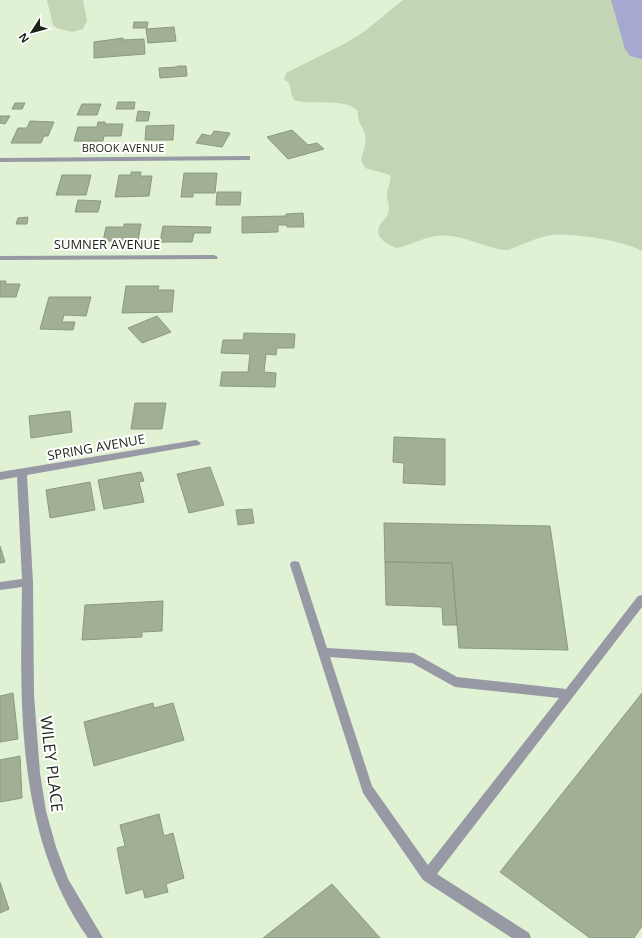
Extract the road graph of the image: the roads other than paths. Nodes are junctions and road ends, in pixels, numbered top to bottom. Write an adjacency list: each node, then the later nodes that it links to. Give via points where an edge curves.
1 (247, 158): 2 (street, BROOK AVENUE)
2 (0, 160)
3 (214, 257): 4 (street, SUMNER AVENUE)
4 (0, 258)
5 (196, 443): 6 (street, SPRING AVENUE)
6 (22, 473): 7 (street, SPRING AVENUE); 9 (street, WILEY PLACE)
7 (0, 476)
8 (295, 565): 12 (street)
9 (28, 582): 10 (street); 15 (street, WILEY PLACE, via 26,664 33,764 41,815 62,882 82,919)
10 (0, 586)
11 (642, 599): 13 (street)
12 (324, 652): 13 (street, via 414,658 454,682); 14 (street, via 367,789)
13 (569, 694): 14 (street)
14 (428, 876): 16 (street)
15 (96, 938)
16 (524, 938)

